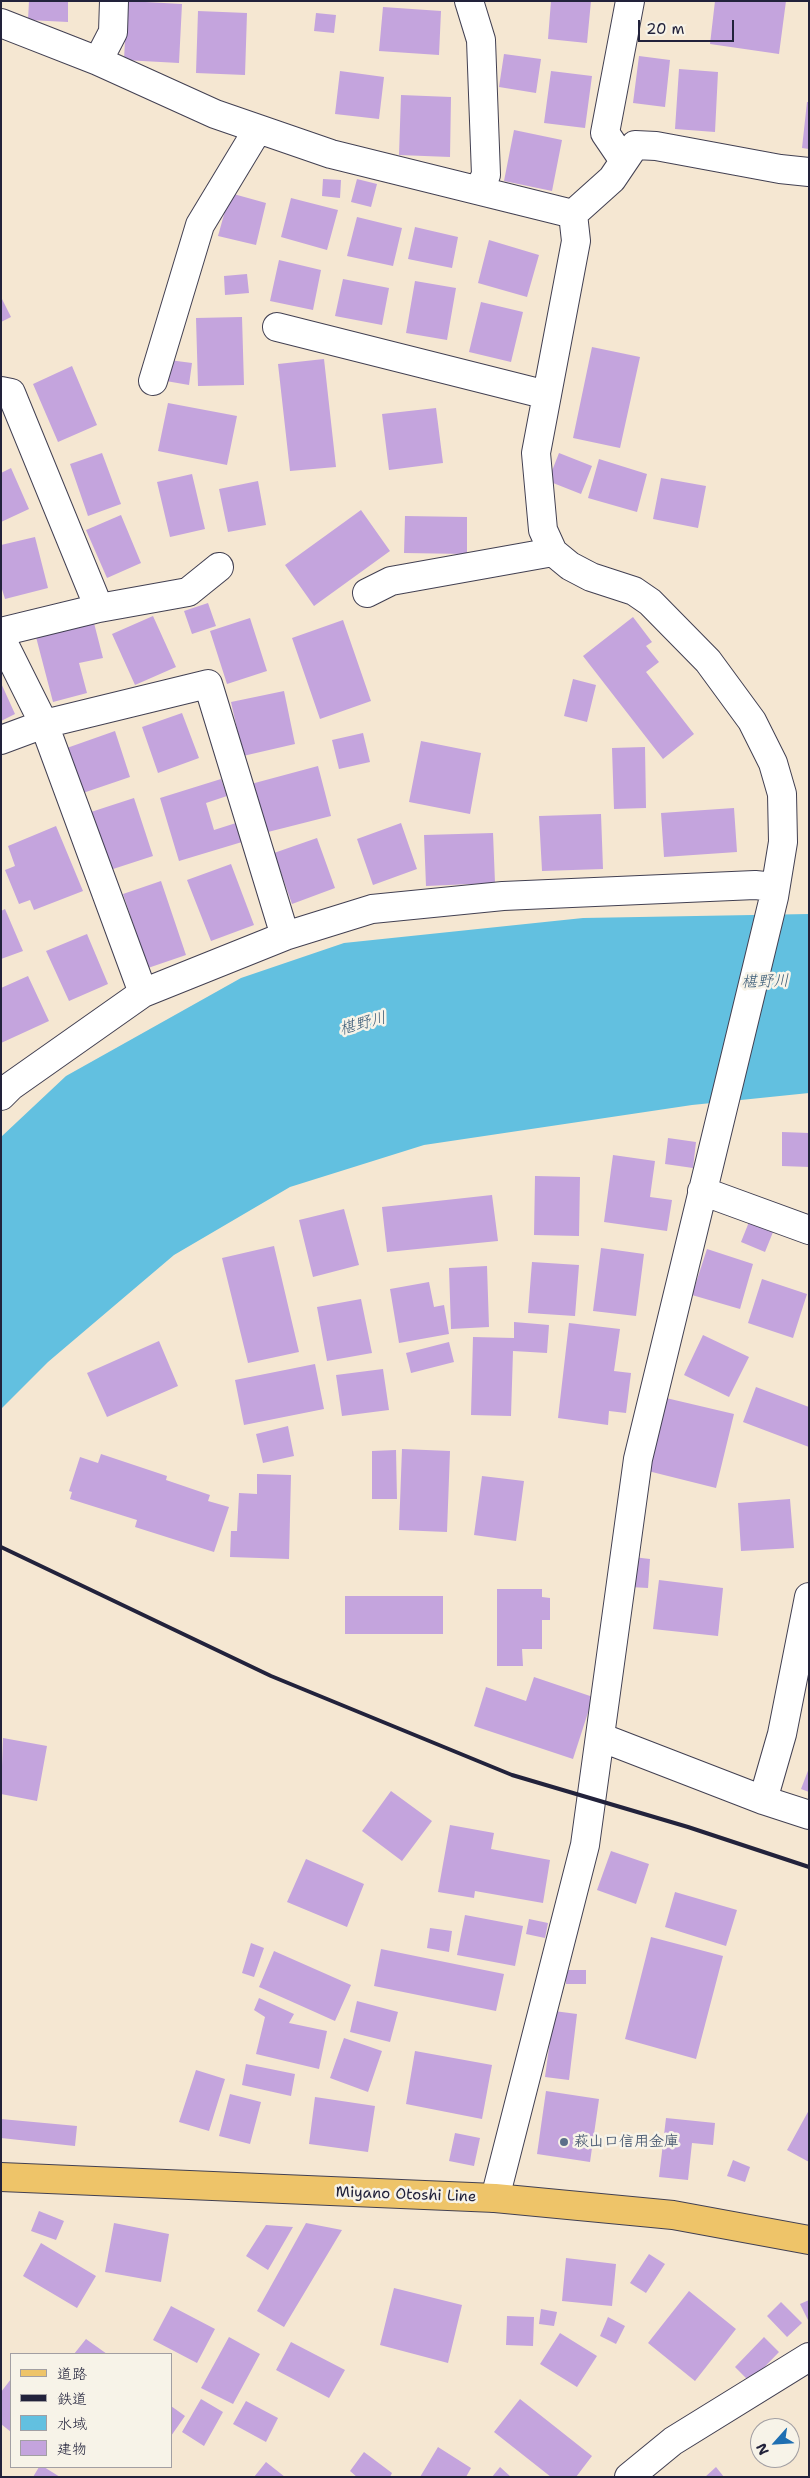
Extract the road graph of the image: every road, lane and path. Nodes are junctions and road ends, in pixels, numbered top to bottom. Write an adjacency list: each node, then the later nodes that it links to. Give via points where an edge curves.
1 (114, 1): 5 (street, via 113,32)
2 (470, 1): 9 (street, via 481,40 486,175)
3 (630, 1): 7 (street, via 605,134)
4 (1, 23): 5 (street)
5 (98, 61): 6 (street, via 215,114)
6 (258, 129): 9 (street, via 331,154); 12 (street, via 200,225)
7 (624, 161): 8 (street, via 635,145 656,146 780,170); 10 (street, via 612,179)
8 (809, 172)
9 (479, 189): 10 (street)
10 (573, 214): 14 (street, via 576,241)
11 (277, 327): 14 (street)
12 (153, 381)
13 (1, 391): 18 (street, via 12,392)
14 (547, 395): 15 (street, via 536,453 543,530)
15 (553, 552): 17 (street, via 392,581); 23 (street, via 591,578 634,591 650,602 708,661 752,721 773,763 782,794 784,842)
16 (219, 567): 18 (street, via 188,592)
17 (367, 593)
18 (99, 608): 19 (street)
19 (1, 632)
20 (1, 638): 21 (street)
21 (44, 724): 22 (street); 24 (street, via 208,684); 25 (street)
22 (1, 740)
23 (774, 892): 24 (street, via 756,885 503,896 372,908); 27 (street)
24 (285, 936): 25 (street)
25 (143, 993): 26 (street)
26 (5, 1082)
27 (702, 1191): 28 (street); 30 (street, via 638,1459)
28 (809, 1230)
29 (809, 1596): 31 (street, via 782,1734)
30 (600, 1737): 31 (street); 34 (street, via 585,1845)
31 (764, 1800): 32 (street)
32 (809, 1815)
33 (6, 2181): 34 (main road, Miyano Otoshi Line)
34 (495, 2198): 35 (main road, Miyano Otoshi Line, via 673,2216)
35 (809, 2240)
36 (809, 2357): 37 (street, via 673,2441)
37 (629, 2477)

